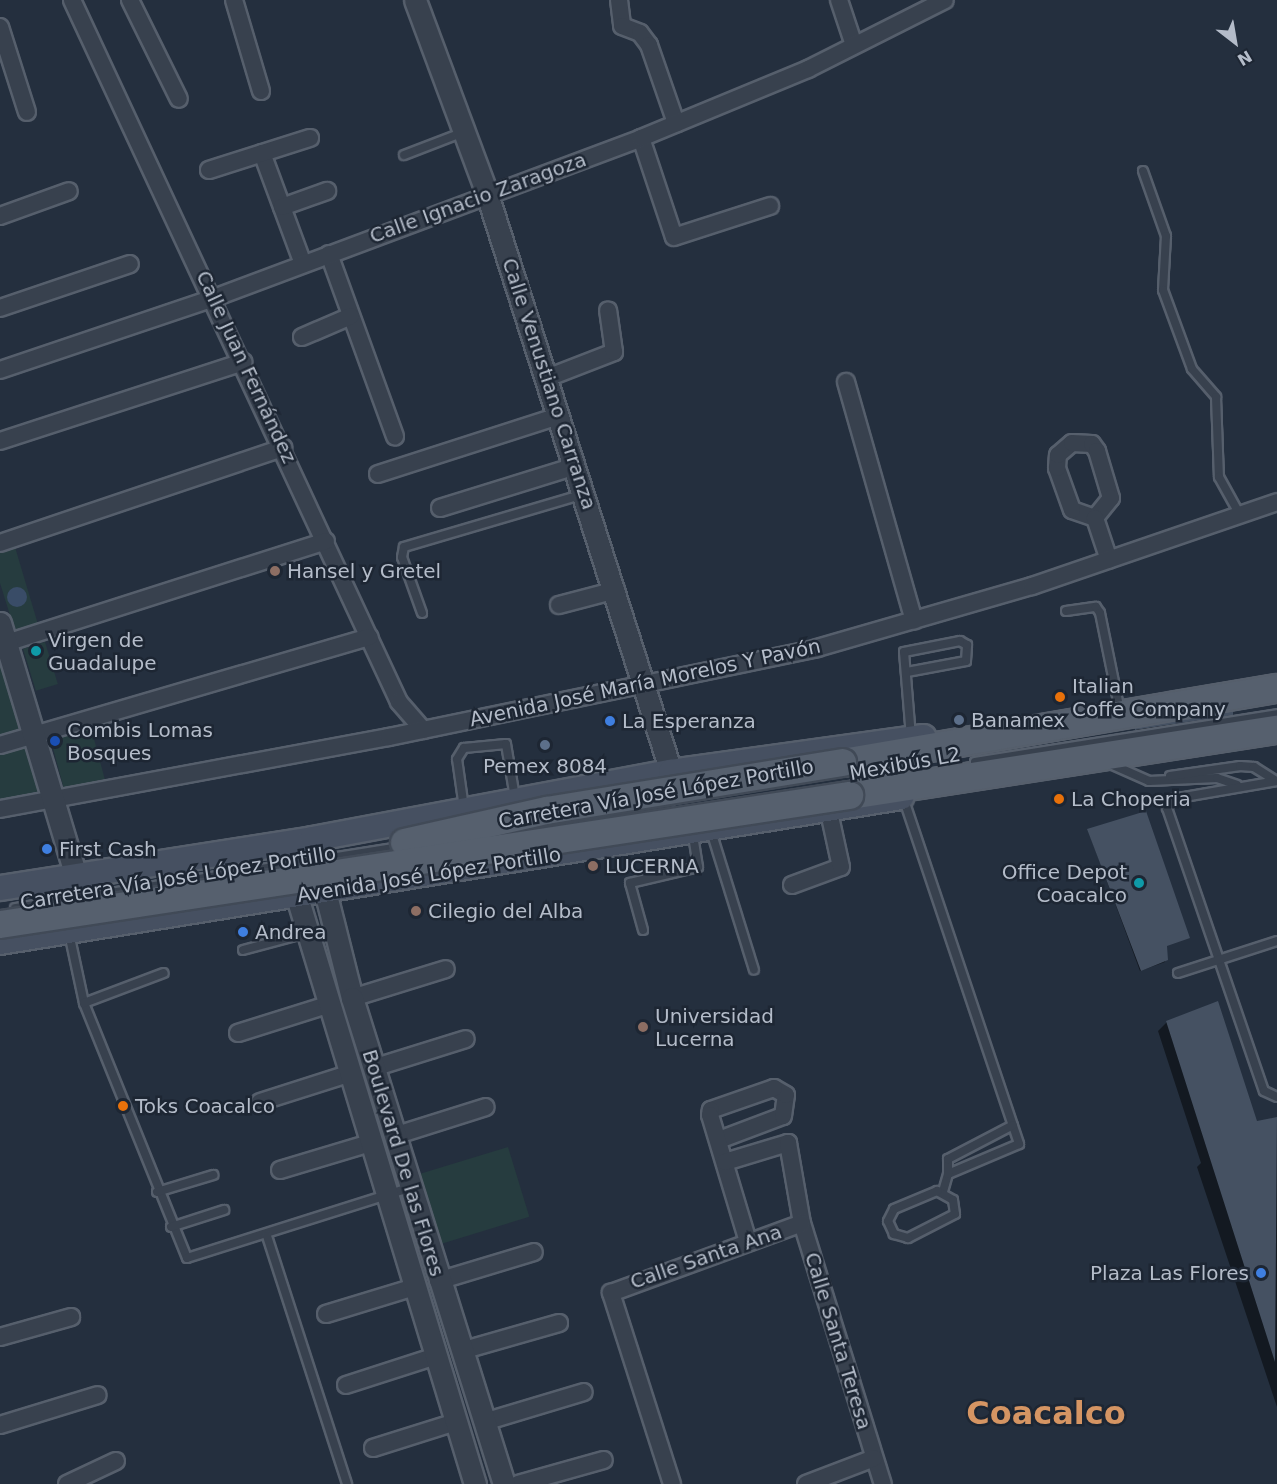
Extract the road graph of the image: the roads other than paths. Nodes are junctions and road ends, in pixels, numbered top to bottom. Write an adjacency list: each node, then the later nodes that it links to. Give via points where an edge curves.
1 (72, 0): 30 (street, Calle Juan Fernández)
2 (130, 0): 11 (street)
3 (234, 0): 10 (street)
4 (415, 0): 14 (street, Calle Venustiano Carranza)
5 (619, 0): 13 (street, via 622,26 640,33 649,45)
6 (838, 0): 9 (street)
7 (945, 0): 9 (street, Calle Ignacio Zaragoza)
8 (0, 27): 12 (street)
9 (854, 45): 13 (street, Calle Ignacio Zaragoza)
10 (261, 91)
11 (179, 99)
12 (27, 112)
13 (676, 123): 16 (street, Calle Ignacio Zaragoza)
14 (464, 132): 18 (lane); 23 (street, Calle Venustiano Carranza)
15 (310, 138): 17 (street)
16 (641, 138): 23 (street, Calle Ignacio Zaragoza); 24 (street, via 674,237)
17 (262, 153): 19 (street); 25 (street)
18 (404, 155)
19 (209, 170)
20 (1143, 171): 48 (lane, via 1166,236 1163,290 1189,363 1216,397 1219,477)
21 (327, 191): 25 (street)
22 (69, 192): 26 (street)
23 (487, 194): 27 (street, Calle Ignacio Zaragoza); 37 (street, Calle Venustiano Carranza)
24 (770, 206)
25 (282, 207): 29 (street)
26 (0, 216)
27 (328, 254): 29 (street, Calle Ignacio Zaragoza); 33 (street)
28 (130, 264): 31 (street)
29 (303, 264): 30 (street, Calle Ignacio Zaragoza)
30 (214, 298): 35 (street, Calle Juan Fernández); 36 (street, Calle Ignacio Zaragoza)
31 (0, 309)
32 (608, 310): 37 (street, via 614,352)
33 (351, 316): 34 (street); 40 (street)
34 (302, 337)
35 (243, 362): 41 (street); 42 (street, Calle Juan Fernández)
36 (0, 370)
37 (547, 378): 39 (street, Calle Venustiano Carranza)
38 (846, 382): 57 (street)
39 (559, 416): 43 (street, Calle Venustiano Carranza); 44 (street)
40 (395, 436)
41 (0, 441)
42 (283, 448): 50 (street, Calle Juan Fernández); 51 (street)
43 (576, 466): 45 (street, Calle Venustiano Carranza); 47 (street)
44 (378, 474)
45 (585, 494): 53 (street, Calle Venustiano Carranza); 56 (lane, via 404,547 402,557)
46 (1277, 502): 48 (street, Avenida José María Morelos Y Pavón)
47 (440, 508)
48 (1240, 515): 52 (street, Avenida José María Morelos Y Pavón)
49 (1095, 518): 52 (street)
50 (326, 541): 59 (street, Calle Juan Fernández); 60 (street)
51 (0, 543)
52 (1109, 560): 57 (street, Avenida José María Morelos Y Pavón)
53 (616, 590): 54 (street); 62 (street, Calle Venustiano Carranza)
54 (559, 605)
55 (1066, 611): 65 (lane, via 1096,607 1100,613)
56 (422, 614)
57 (914, 620): 62 (street, Avenida José María Morelos Y Pavón, via 817,648)
58 (0, 623): 60 (street)
59 (370, 637): 69 (street, Calle Juan Fernández, via 399,702); 70 (street)
60 (3, 645): 70 (street)
61 (907, 672): 61 (lane, via 907,650 960,641 967,645 966,661); 71 (lane, via 903,684)
62 (646, 684): 69 (street, Avenida José María Morelos Y Pavón); 76 (street, Calle Venustiano Carranza)
63 (1277, 688): 65 (main road, Carretera Vía José López Portillo)
64 (1245, 706): 73 (lane, Mexibús L2)
65 (1120, 711): 67 (main road, Carretera Vía José López Portillo)
66 (1277, 714): 75 (lane, Mexibús L2)
67 (1025, 728): 71 (main road, Avenida José López Portillo); 94 (main road, Carretera Vía José López Portillo, bridge, via 546,810 429,838)
68 (1277, 729): 74 (main road, Carretera Vía José López Portillo)
69 (423, 730): 83 (street, Avenida José María Morelos Y Pavón)
70 (36, 736): 72 (street); 83 (street)
71 (911, 738): 76 (main road, Avenida José López Portillo)
72 (0, 745)
73 (947, 757)
74 (1101, 759): 77 (main road, Carretera Vía José López Portillo); 78 (lane)
75 (961, 764)
76 (671, 772): 84 (main road, Avenida José López Portillo)
77 (999, 774): 81 (main road, Carretera Vía José López Portillo); 82 (main road, Avenida José López Portillo)
78 (1149, 781): 79 (lane, via 1240,766 1254,767); 80 (lane, via 1217,778)
79 (1277, 781): 80 (lane)
80 (1237, 785): 102 (lane, via 1167,802)
81 (849, 796): 82 (main road, Avenida José López Portillo); 88 (main road, Avenida José López Portillo); 89 (lane, Mexibús L2); 92 (street, via 840,867); 95 (main road, Carretera Vía José López Portillo, bridge)
82 (903, 796): 118 (lane)
83 (55, 797): 86 (street, Avenida José María Morelos Y Pavón); 91 (street)
84 (515, 798): 87 (main road, Avenida José López Portillo); 87 (lane, via 506,744 464,748 457,759)
85 (677, 802): 89 (lane)
86 (0, 809)
87 (464, 809): 89 (main road, Avenida José López Portillo)
88 (702, 832): 89 (main road, Avenida José López Portillo); 96 (lane, via 698,867 630,883); 104 (lane)
89 (316, 865): 90 (main road, Avenida José López Portillo); 90 (main road, Avenida José López Portillo); 107 (street, Boulevard De las Flores)
90 (287, 870): 91 (main road, Avenida José López Portillo); 94 (lane); 95 (lane); 97 (main road, Avenida José López Portillo); 98 (street, Boulevard De las Flores)
91 (76, 876): 93 (main road, Avenida José López Portillo)
92 (792, 885)
93 (0, 888)
94 (0, 909)
95 (0, 922)
96 (643, 930)
97 (68, 932): 100 (main road, Avenida José López Portillo); 108 (lane)
98 (306, 933): 101 (lane); 109 (street, Boulevard De las Flores)
99 (1277, 941): 102 (lane)
100 (0, 942)
101 (243, 950)
102 (1219, 960): 106 (lane); 114 (lane, via 1264,1091)
103 (446, 969): 107 (street)
104 (754, 970)
105 (164, 973): 108 (lane)
106 (1178, 973)
107 (352, 998): 112 (street, Boulevard De las Flores)
108 (84, 1003): 129 (lane)
109 (327, 1005): 110 (street); 113 (street, Boulevard De las Flores)
110 (238, 1033)
111 (466, 1039): 112 (street)
112 (373, 1068): 119 (street, Boulevard De las Flores)
113 (348, 1074): 115 (street); 121 (street, Boulevard De las Flores)
114 (1277, 1097)
115 (260, 1102)
116 (486, 1107): 119 (street)
117 (778, 1119): 120 (street); 120 (street, via 788,1104 781,1089 716,1107 710,1115); 122 (street, Calle Santa Teresa)
118 (1013, 1125): 125 (lane, via 948,1159); 125 (lane, via 1019,1144)
119 (394, 1136): 127 (street, Boulevard De las Flores)
120 (719, 1140): 123 (street)
121 (370, 1143): 124 (street); 130 (street, Boulevard De las Flores)
122 (788, 1143): 123 (street); 132 (street, Calle Santa Teresa)
123 (725, 1162): 135 (street)
124 (280, 1170)
125 (948, 1174): 128 (lane)
126 (213, 1176): 129 (lane)
127 (410, 1188): 130 (lane); 137 (street, Boulevard De las Flores)
128 (943, 1191): 128 (lane, via 894,1209 889,1227 908,1238 949,1220 956,1207)
129 (157, 1192): 133 (lane)
130 (386, 1196): 134 (lane); 138 (street, Boulevard De las Flores)
131 (224, 1210): 133 (lane)
132 (802, 1223): 135 (street, Calle Santa Ana); 152 (street, Calle Santa Teresa)
133 (171, 1227): 134 (lane, via 186,1258)
134 (267, 1236): 156 (lane)
135 (748, 1242): 160 (street, Calle Santa Ana, via 611,1293)
136 (534, 1252): 137 (street)
137 (438, 1281): 143 (street, Boulevard De las Flores)
138 (415, 1287): 139 (street); 144 (street, Boulevard De las Flores)
139 (326, 1314)
140 (71, 1317): 142 (street)
141 (559, 1323): 143 (street)
142 (0, 1337)
143 (461, 1351): 149 (street, Boulevard De las Flores)
144 (436, 1356): 145 (street); 148 (street, Boulevard De las Flores)
145 (346, 1385)
146 (584, 1392): 149 (street)
147 (98, 1395): 150 (street)
148 (456, 1422): 151 (street); 157 (street, Boulevard De las Flores)
149 (484, 1422): 158 (street, Boulevard De las Flores)
150 (0, 1425)
151 (373, 1448)
152 (874, 1458): 161 (street); 162 (street, Calle Santa Teresa)
153 (604, 1460): 159 (street)
154 (116, 1461): 155 (street)
155 (67, 1484)
156 (347, 1484)
157 (475, 1484)
158 (504, 1484)
159 (518, 1484)
160 (672, 1484)
161 (806, 1484)
162 (882, 1484)

